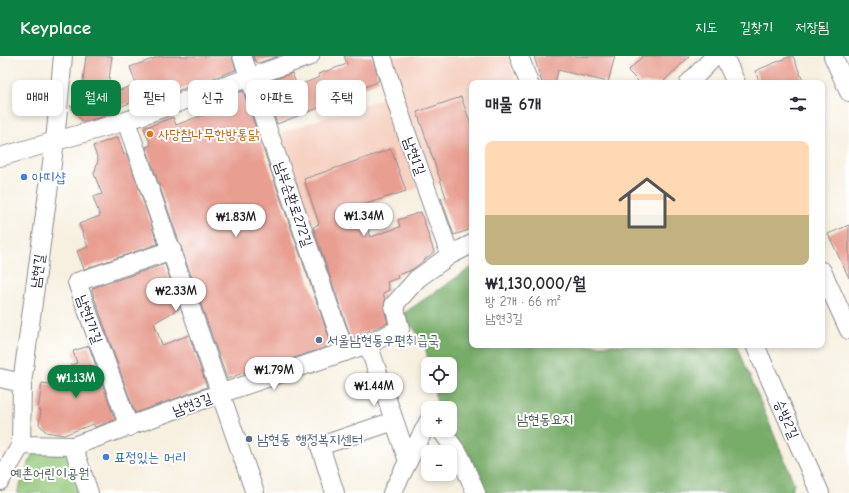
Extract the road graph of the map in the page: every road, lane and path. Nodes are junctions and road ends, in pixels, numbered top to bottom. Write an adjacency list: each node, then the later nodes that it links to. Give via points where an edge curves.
1 (63, 56): 15 (street, 남현길)
2 (242, 56): 9 (street, 남부순환로272길)
3 (310, 56): 9 (street)
4 (382, 56): 19 (street, 남현1길)
5 (519, 56): 10 (street)
6 (715, 56): 11 (street)
7 (724, 56): 12 (street)
8 (833, 56): 13 (street)
9 (250, 77): 14 (street); 24 (street, 남부순환로272길)
10 (528, 80)
11 (692, 80)
12 (735, 80)
13 (849, 92)
14 (126, 121): 15 (street); 18 (street)
15 (55, 141): 16 (street); 26 (street, 남현길)
16 (0, 157)
17 (469, 246): 19 (street, 남현3길)
18 (172, 250): 27 (street); 29 (street, 남현1가길, via 77,282)
19 (450, 255): 22 (street, 남현3길, via 417,279 394,305 400,330)
20 (825, 278): 21 (street)
21 (849, 330)
22 (368, 344): 24 (street, 남현3길); 28 (street)
23 (756, 348): 41 (street, 승방2길)
24 (345, 352): 27 (street, 남현3길)
25 (0, 378): 26 (street)
26 (22, 383): 32 (street, 남현길)
27 (219, 394): 29 (street, 남현3길); 37 (street)
28 (394, 421): 34 (street); 38 (street, via 320,446)
29 (129, 427): 33 (street, 남현3길)
30 (421, 435): 34 (street)
31 (446, 437): 40 (street, via 460,456)
32 (20, 445): 33 (street, 남현3길); 35 (street, 남현길)
33 (73, 446): 36 (street)
34 (408, 460): 39 (street)
35 (0, 482)
36 (89, 493)
37 (255, 493)
38 (335, 493)
39 (392, 493)
40 (476, 493)
41 (820, 493)

